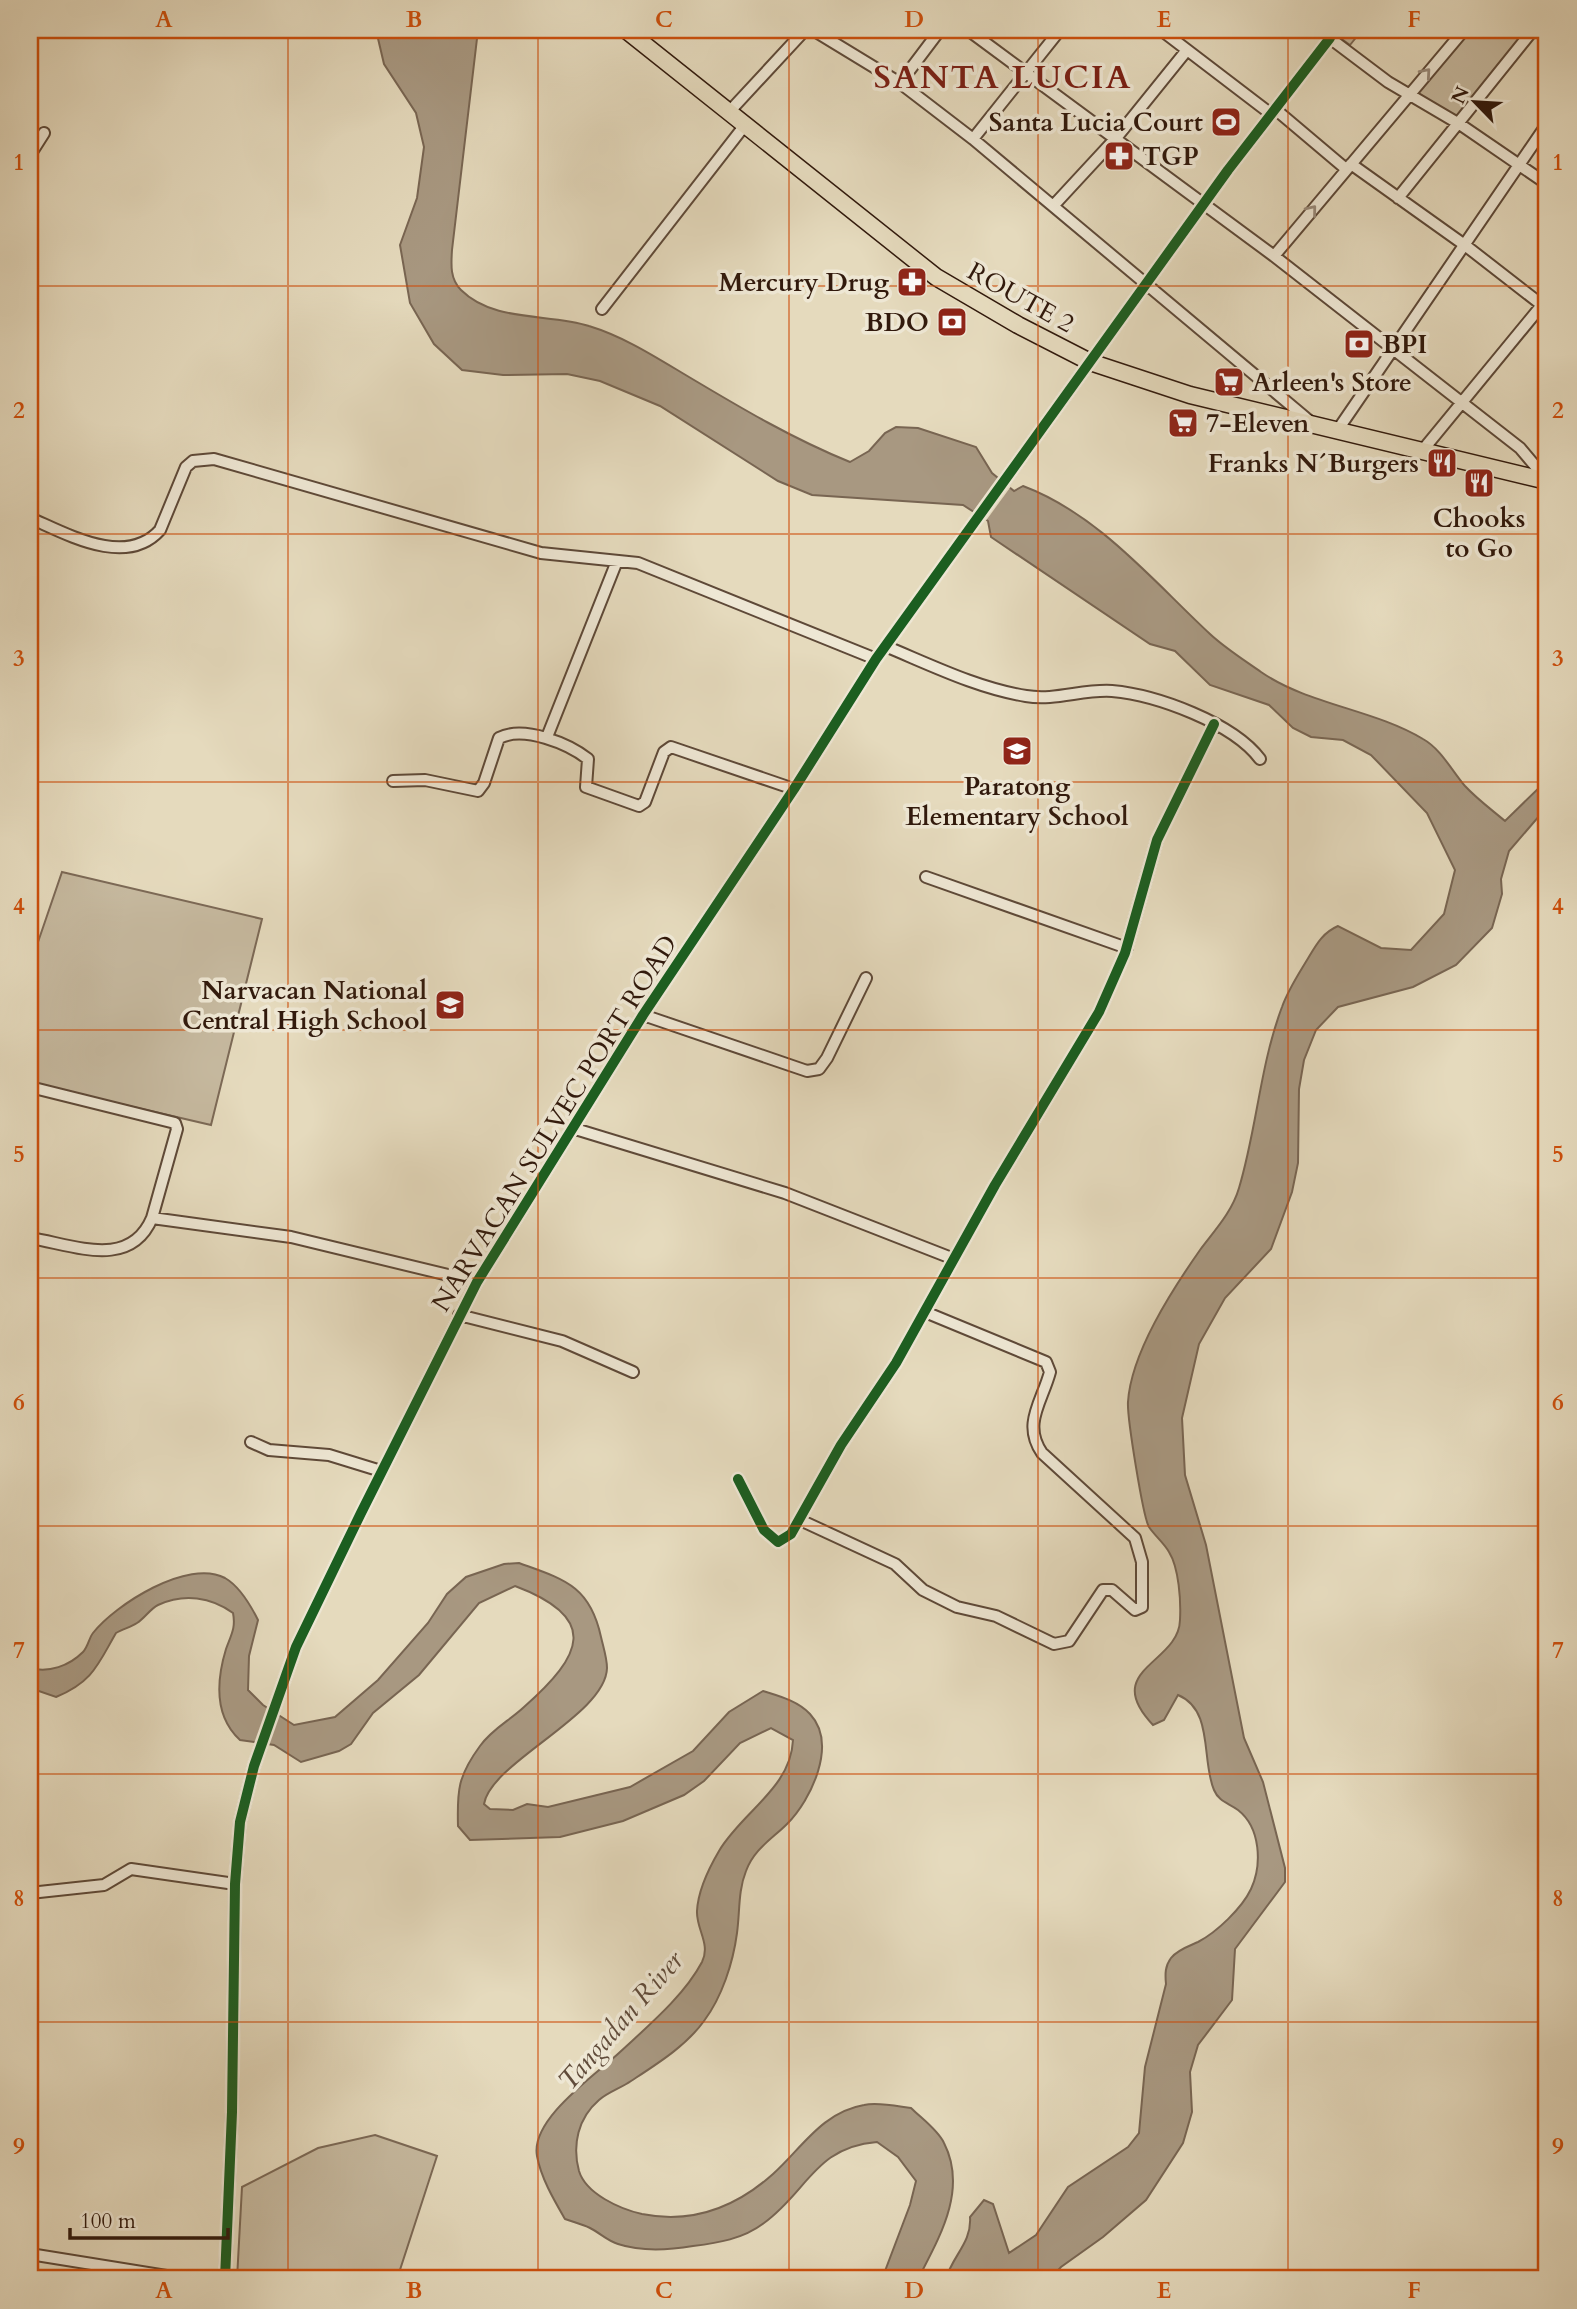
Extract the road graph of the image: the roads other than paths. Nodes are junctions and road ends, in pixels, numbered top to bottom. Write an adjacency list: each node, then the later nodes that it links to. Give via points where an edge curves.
1 (626, 30): 17 (highway, ROUTE 2)
2 (805, 30): 17 (street)
3 (814, 30): 14 (street)
4 (940, 30): 14 (street)
5 (968, 30): 13 (street)
6 (1060, 30): 13 (street)
7 (1161, 30): 12 (street)
8 (1319, 30): 11 (street)
9 (1464, 30): 15 (street, one-way to 9)
10 (1533, 30): 18 (street)
11 (1330, 38): 15 (street); 16 (street, NARVACAN SULVEC PORT ROAD)
12 (1187, 50): 16 (street); 22 (street)
13 (1025, 74): 22 (street); 23 (street)
14 (900, 83): 23 (street)
15 (1407, 94): 18 (street); 25 (street)
16 (1273, 111): 25 (street); 30 (street, NARVACAN SULVEC PORT ROAD)
17 (729, 112): 20 (highway, ROUTE 2)
18 (1457, 122): 26 (street); 28 (street)
19 (1547, 124): 26 (street)
20 (745, 125): 35 (street); 37 (highway, ROUTE 2, via 936,277)
21 (44, 134): 24 (street)
22 (1116, 138): 29 (street); 30 (street)
23 (973, 139): 29 (street)
24 (30, 155)
25 (1349, 166): 28 (street); 32 (street, one-way to 25)
26 (1521, 167): 27 (street); 31 (street)
27 (1547, 184)
28 (1398, 198): 31 (street)
29 (1054, 205): 33 (street)
30 (1205, 205): 32 (street); 33 (street, NARVACAN SULVEC PORT ROAD)
31 (1466, 246): 34 (street); 36 (street)
32 (1274, 256): 36 (street)
33 (1148, 284): 37 (street, NARVACAN SULVEC PORT ROAD); 39 (street)
34 (1544, 302): 38 (street)
35 (602, 309)
36 (1393, 350): 38 (street); 40 (street)
37 (1090, 362): 39 (highway, ROUTE 2, via 1190,395); 45 (street, NARVACAN SULVEC PORT ROAD)
38 (1461, 403): 41 (street); 42 (street, via 1520,448)
39 (1314, 425): 40 (highway, ROUTE 2)
40 (1337, 431): 41 (highway, ROUTE 2)
41 (1422, 451): 42 (highway, ROUTE 2)
42 (1547, 481)
43 (30, 518): 44 (street, via 74,537 131,548 160,530 186,467 193,461 214,459 529,550)
44 (617, 561): 46 (street, via 658,570); 48 (street)
45 (885, 646): 46 (street, NARVACAN SULVEC PORT ROAD); 47 (street, via 1007,692 1029,697 1113,691 1163,703)
46 (876, 659): 51 (street, NARVACAN SULVEC PORT ROAD)
47 (1214, 724): 49 (street, via 1242,739); 53 (street, via 1157,840)
48 (547, 737): 50 (street, via 499,737 478,791 425,780); 51 (street, via 589,760 586,787 639,806 645,802 664,752 671,747)
49 (1260, 759)
50 (393, 782)
51 (794, 789): 55 (street, NARVACAN SULVEC PORT ROAD)
52 (926, 877): 53 (street)
53 (1127, 948): 60 (street, via 1098,1012)
54 (866, 978): 55 (street, via 827,1058 819,1069 807,1071)
55 (643, 1015): 57 (street, NARVACAN SULVEC PORT ROAD)
56 (30, 1087): 58 (street, via 175,1124)
57 (572, 1128): 60 (street, via 785,1193); 61 (street, NARVACAN SULVEC PORT ROAD)
58 (152, 1218): 59 (street, via 132,1247 117,1251); 61 (street, via 291,1237)
59 (30, 1238)
60 (954, 1259): 62 (street)
61 (477, 1282): 63 (street, NARVACAN SULVEC PORT ROAD)
62 (925, 1311): 68 (street); 68 (street, via 1046,1362 1050,1372 1032,1424 1035,1442 1135,1538 1142,1562 1142,1607 1135,1610 1112,1590 1103,1590 1069,1641 1054,1644 996,1616 968,1611 931,1595 895,1564)
63 (459, 1315): 64 (street, via 562,1342); 66 (street, NARVACAN SULVEC PORT ROAD)
64 (633, 1372)
65 (251, 1442): 66 (street, via 269,1450 329,1455)
66 (381, 1471): 69 (street, NARVACAN SULVEC PORT ROAD, via 296,1647 261,1746 240,1822)
67 (738, 1479): 68 (street, via 774,1541 783,1541)
68 (800, 1520)
69 (235, 1884): 70 (street, via 131,1869 104,1885); 73 (street, NARVACAN SULVEC PORT ROAD)
70 (30, 1893)
71 (30, 2254): 72 (street)
72 (185, 2279)
73 (225, 2279)

